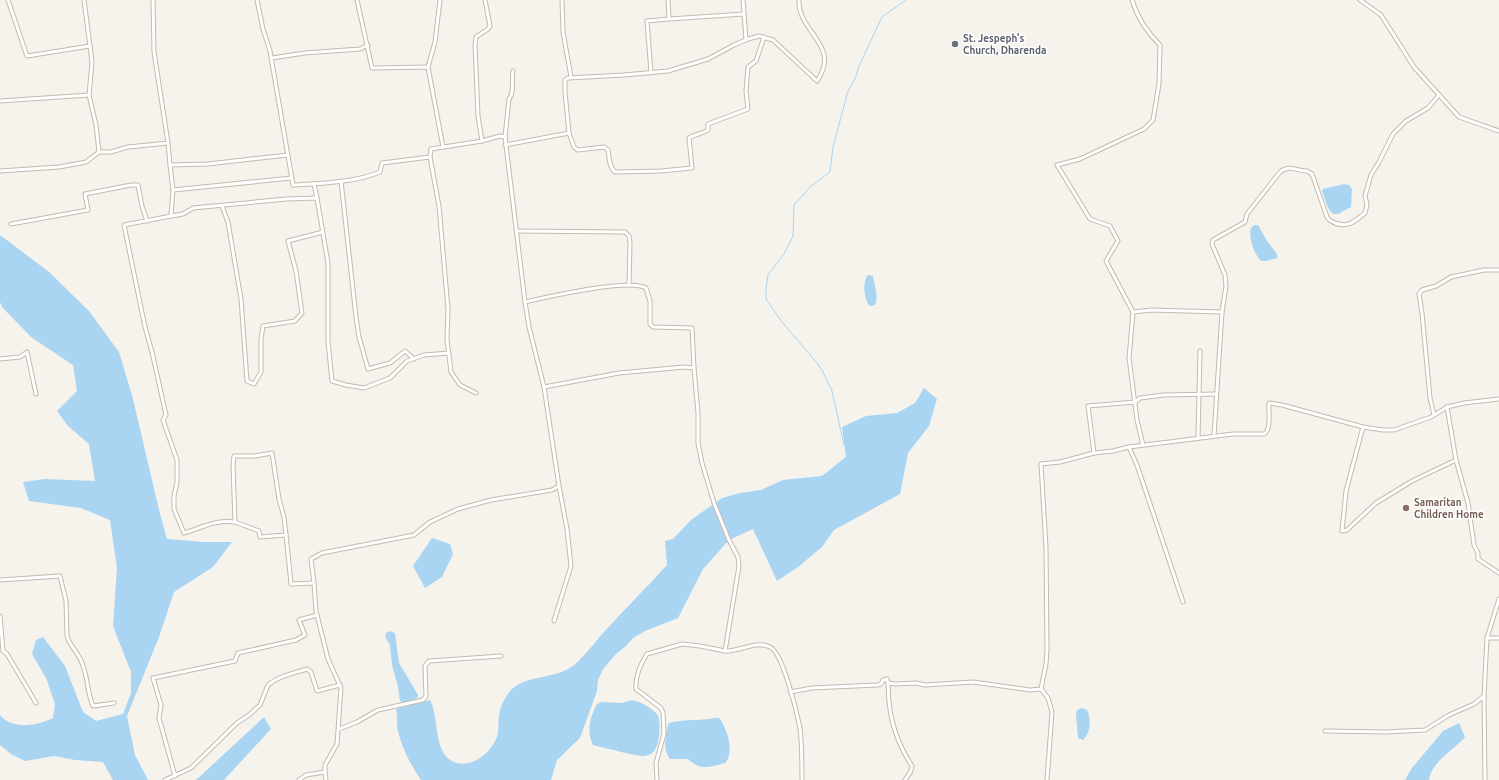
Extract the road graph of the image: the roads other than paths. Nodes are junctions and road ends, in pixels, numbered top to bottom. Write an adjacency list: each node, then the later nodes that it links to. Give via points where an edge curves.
1 (8, 0): 19 (street, via 28,56)
2 (84, 0): 19 (street)
3 (153, 0): 32 (street, via 154,52)
4 (257, 0): 20 (street)
5 (357, 0): 18 (street)
6 (440, 0): 21 (street, via 435,42)
7 (485, 0): 31 (street, via 490,26 476,37 475,45 478,116)
8 (562, 0): 24 (street)
9 (668, 0): 15 (street)
10 (743, 0): 14 (street)
11 (799, 0): 16 (street, via 803,18 823,48 825,60 822,74 817,81 773,40)
12 (1132, 0): 54 (street, via 1135,12 1160,44 1159,84 1153,120 1144,129 1080,159 1057,165 1090,219 1110,226 1118,241 1106,261)
13 (1360, 0): 26 (street, via 1381,15 1414,67)
14 (744, 14): 15 (street); 17 (street)
15 (669, 19): 23 (street, via 647,21)
16 (764, 37): 17 (street); 29 (street, via 756,61 748,67 748,109 708,124 708,130 703,134 688,138 692,168 615,172 608,150 604,147 578,150 574,147)
17 (746, 40): 23 (street, via 708,59 668,71)
18 (368, 45): 20 (street, via 360,49 319,51); 21 (street, via 372,68)
19 (90, 46): 25 (street, via 92,62)
20 (272, 58): 36 (street)
21 (428, 67): 34 (street)
22 (512, 71): 30 (street)
23 (651, 73): 24 (street)
24 (570, 77): 29 (street, via 565,80 565,92)
25 (89, 95): 27 (street); 35 (street)
26 (1439, 95): 28 (street, via 1459,117); 55 (street, via 1428,108 1406,121 1393,134 1371,174 1365,196 1365,212 1348,224 1335,223 1327,217 1312,174 1286,168 1247,214 1245,222 1212,240 1225,275)
27 (0, 101)
28 (1499, 131)
29 (570, 133): 33 (street)
30 (505, 137): 31 (street); 33 (street)
31 (482, 141): 34 (street)
32 (168, 143): 35 (street); 38 (street)
33 (506, 145): 49 (street)
34 (443, 147): 37 (street, via 431,149)
35 (99, 152): 39 (street, via 86,162 59,167)
36 (288, 155): 38 (street, via 208,164); 40 (street)
37 (430, 157): 41 (street, via 382,163 380,172 372,176); 57 (street, via 439,206)
38 (170, 165): 43 (street)
39 (0, 171)
40 (292, 178): 42 (street, via 293,185); 43 (street)
41 (340, 181): 42 (street); 59 (street, via 356,317 368,368 390,363 406,351)
42 (314, 184): 44 (street)
43 (173, 190): 46 (street)
44 (317, 198): 45 (street); 50 (street)
45 (222, 206): 46 (street, via 193,208); 50 (street, via 228,222 241,299 247,380 254,384 261,372 263,326 295,321 302,313 296,271 288,241)
46 (171, 216): 47 (street)
47 (147, 221): 48 (street, via 138,185 131,185 85,194 88,210); 78 (street, via 124,225 166,414 163,420 177,460 174,509 184,533 211,524)
48 (12, 224)
49 (516, 231): 52 (street, via 625,232 630,236); 53 (street)
50 (323, 232): 59 (street, via 328,263 328,341 332,381 364,388 390,378 408,361)
51 (1499, 270): 69 (street, via 1484,270 1451,277 1436,286 1422,290 1419,294)
52 (629, 285): 53 (street, via 570,292); 60 (street, via 646,288 650,301 650,324 653,327 692,328)
53 (525, 302): 61 (street)
54 (1133, 312): 55 (street); 67 (street, via 1129,358)
55 (1222, 312): 65 (street)
56 (1200, 350): 64 (street)
57 (449, 353): 59 (street, via 424,355); 62 (street, via 451,372 460,385)
58 (0, 359): 63 (street, via 20,357 27,352)
59 (414, 359)
60 (694, 368): 61 (street, via 619,374); 90 (street, via 698,443 702,463 714,503 738,557 739,566)
61 (544, 387): 77 (street)
62 (476, 393)
63 (36, 394)
64 (1198, 394): 65 (street); 67 (street, via 1140,398); 72 (street)
65 (1216, 394): 71 (street)
66 (1499, 399): 68 (street, via 1464,403)
67 (1135, 402): 73 (street); 75 (street, via 1088,406)
68 (1447, 408): 69 (street); 76 (street)
69 (1434, 415): 70 (street, via 1394,430)
70 (1363, 427): 71 (street, via 1269,403 1268,428 1264,434); 76 (street, via 1346,492 1342,531 1347,530 1376,503 1412,481)
71 (1214, 436): 72 (street)
72 (1198, 438): 73 (street)
73 (1143, 445): 74 (street)
74 (1129, 447): 75 (street); 84 (street)
75 (1094, 453): 94 (street, via 1041,464 1046,546 1047,650)
76 (1456, 460): 80 (street, via 1468,503 1478,558)
77 (560, 486): 82 (street, via 552,490 458,508 430,522 414,534 322,553 311,559); 87 (street, via 568,529 571,566)
78 (235, 522): 79 (street, via 259,531 260,537); 79 (street, via 234,456 272,454)
79 (286, 535): 82 (street, via 291,584)
80 (1499, 573)
81 (0, 580): 98 (street, via 60,576 66,601 68,641 77,651 83,664 90,699 93,706)
82 (314, 583): 85 (street)
83 (1499, 599): 88 (street)
84 (1183, 602)
85 (317, 615): 93 (street, via 328,659); 102 (street, via 298,620 305,634 296,640 238,653 235,661 153,678 161,705 159,718)
86 (0, 616): 97 (street, via 3,651)
87 (554, 621)
88 (1487, 638): 89 (street); 96 (street)
89 (1499, 638)
90 (725, 651): 95 (street, via 751,646 771,647 783,666); 106 (street, via 682,644 647,654 641,663 636,689 663,713 664,734 656,763)
91 (501, 656): 99 (street, via 429,661 425,666 426,696 423,700 378,710)
92 (888, 683): 94 (street, via 925,685 973,682 1030,690); 95 (street, via 887,679 877,686 812,688); 108 (street, via 888,701 896,736 912,766)
93 (340, 685): 99 (street); 102 (street, via 317,691 311,672 307,669 271,682 260,705 237,723 191,768)
94 (1041, 689): 109 (street, via 1048,698 1052,712)
95 (790, 692): 107 (street, via 799,726)
96 (1484, 696): 100 (street, via 1425,730); 110 (street)
97 (36, 703)
98 (114, 703)
99 (339, 729): 101 (street, via 337,744 325,765)
100 (1325, 731)
101 (324, 772): 104 (street, via 306,775); 105 (street)
102 (174, 776): 103 (street)
103 (165, 780)
104 (299, 780)
105 (326, 780)
106 (657, 780)
107 (802, 780)
108 (905, 780)
109 (1047, 780)
110 (1485, 780)

